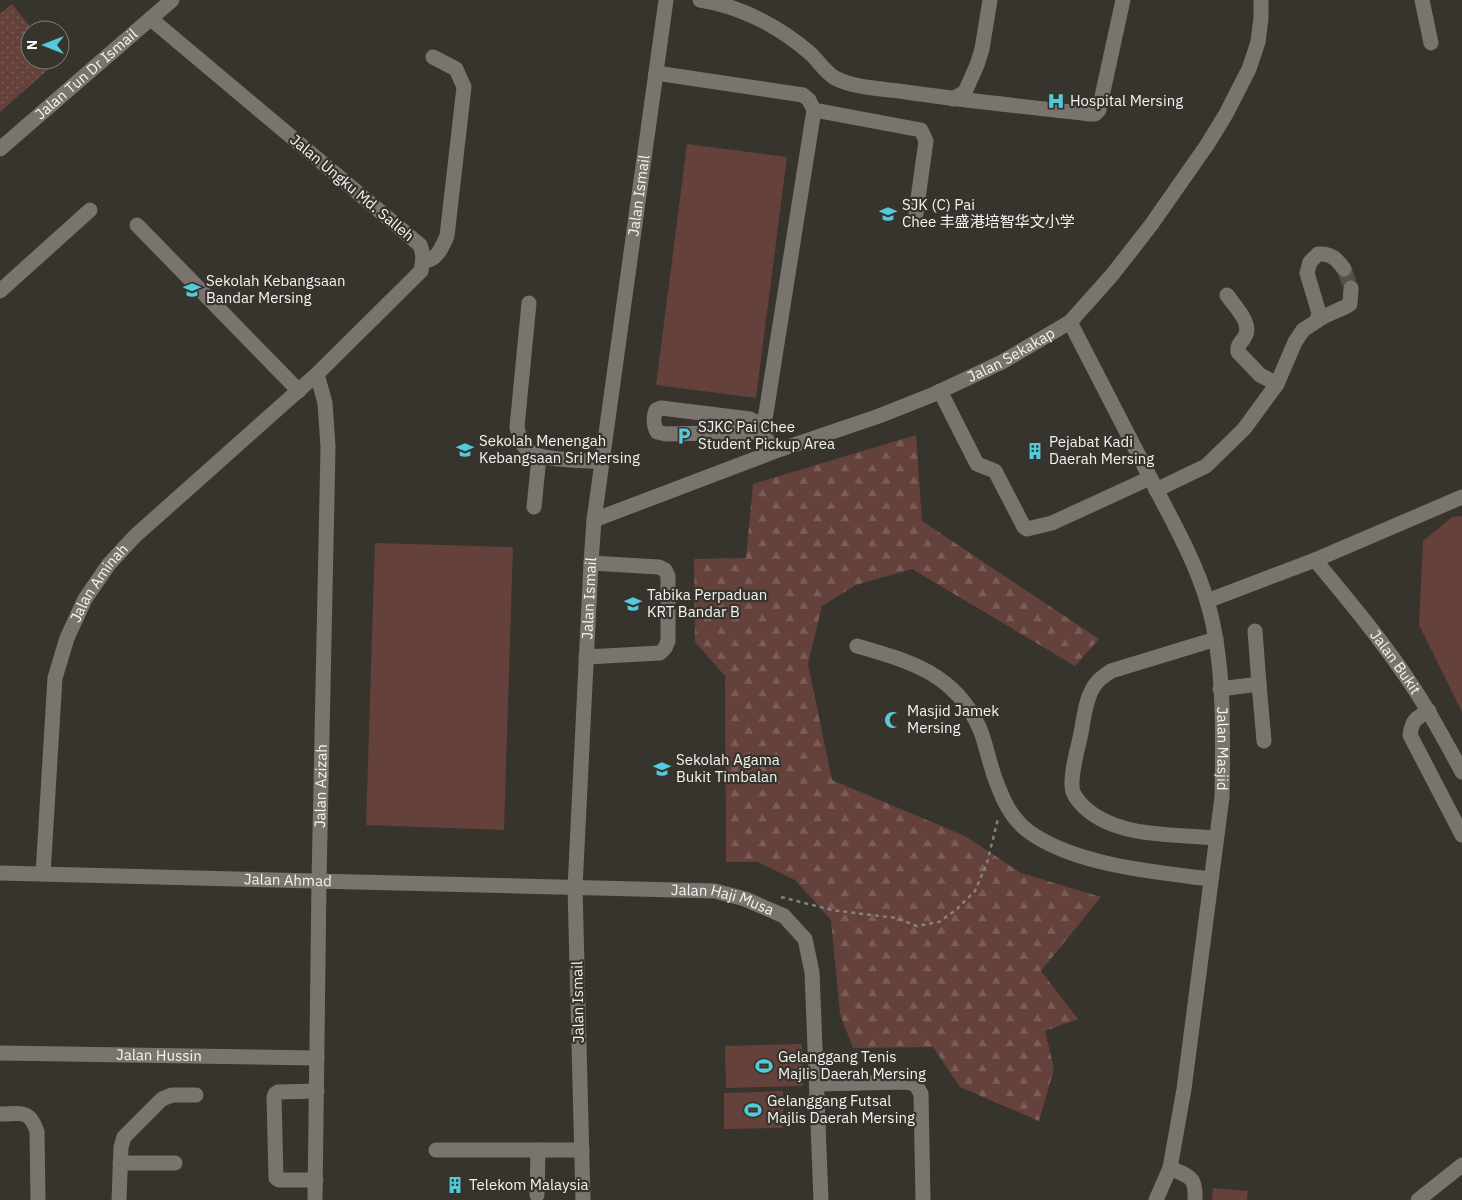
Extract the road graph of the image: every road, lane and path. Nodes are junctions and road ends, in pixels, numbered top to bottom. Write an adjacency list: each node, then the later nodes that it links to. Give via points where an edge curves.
1 (172, 0): 8 (street, Jalan Tun Dr Ismail)
2 (666, 0): 11 (street, Jalan Ismail)
3 (700, 0): 12 (street, via 761,19 812,55 824,70 836,78 862,86)
4 (990, 0): 12 (street, via 977,65 965,92)
5 (1123, 0): 12 (street, via 1099,110 1095,114)
6 (1261, 0): 25 (street, Jalan Sekakap, via 1258,42 1249,69 1226,114 1151,225)
7 (1422, 0): 9 (street)
8 (151, 19): 14 (street, Jalan Tun Dr Ismail); 18 (street, Jalan Ungku Md. Salleh, via 420,245)
9 (1431, 43)
10 (433, 57): 18 (street, via 456,69 464,87 447,236 438,253)
11 (656, 73): 13 (street, via 803,95); 33 (street, Jalan Ismail)
12 (953, 99)
13 (814, 110): 16 (street, via 920,130 926,141); 30 (street)
14 (0, 149)
15 (90, 210): 21 (street)
16 (915, 220)
17 (138, 225): 28 (street)
18 (423, 262): 26 (street, via 421,271)
19 (1344, 269): 24 (street, via 1337,258 1326,253 1318,254 1310,262 1307,273 1319,313)
20 (1351, 288): 24 (street, via 1350,304)
21 (0, 291)
22 (1227, 295): 27 (street, via 1247,325 1238,352 1260,375)
23 (529, 303): 32 (street, via 517,427 520,440 528,451)
24 (1317, 321): 27 (street, via 1303,330)
25 (1070, 322): 29 (street, Jalan Sekakap, via 1002,362); 34 (street, Jalan Masjid)
26 (317, 374): 28 (street, Jalan Aminah); 56 (street, Jalan Azizah, via 325,403 328,447)
27 (1277, 384): 34 (street, via 1244,429 1206,466)
28 (299, 391): 54 (street, Jalan Aminah, via 134,536 109,564 86,598 67,638 55,678)
29 (940, 392): 31 (street, Jalan Sekakap); 34 (street, via 977,464 996,471 1027,529 1052,523)
30 (763, 432): 30 (street, via 666,434 657,432 654,418 656,410 661,408 730,416 750,419 758,423); 31 (street)
31 (773, 452): 37 (street, Jalan Sekakap)
32 (539, 457): 33 (street); 36 (street)
33 (602, 462): 37 (street, Jalan Ismail)
34 (1153, 484): 40 (street, Jalan Masjid)
35 (1462, 497): 38 (street)
36 (534, 507)
37 (594, 520): 39 (street, Jalan Ismail)
38 (1315, 560): 40 (street); 47 (street, Jalan Bukit, via 1370,627)
39 (591, 564): 44 (street, Jalan Ismail); 44 (street, via 659,567 665,570 668,576 668,641 660,653)
40 (1207, 600): 42 (street, Jalan Masjid)
41 (1255, 631): 45 (street)
42 (1216, 639): 46 (street, Jalan Masjid); 52 (street, via 1111,671 1098,681 1090,692 1074,766 1073,791 1090,812 1116,827)
43 (857, 646): 50 (street, via 902,659 950,686 980,728)
44 (586, 657): 57 (street, Jalan Ismail)
45 (1259, 684): 46 (street); 48 (street)
46 (1220, 690): 52 (street, Jalan Masjid, via 1222,797)
47 (1429, 711): 49 (street, Jalan Bukit); 51 (street, via 1417,717 1411,725 1410,734)
48 (1264, 741)
49 (1462, 772)
50 (1002, 798): 55 (street, via 1012,815 1028,831 1079,857); 58 (path, via 987,864 975,890 939,922 917,926 896,918 832,910)
51 (1462, 835)
52 (1216, 838): 55 (street, Jalan Masjid)
53 (0, 873): 54 (street, Jalan Ahmad)
54 (43, 874): 56 (street, Jalan Ahmad)
55 (1210, 879): 71 (street, Jalan Masjid, via 1184,1089)
56 (319, 881): 57 (street, Jalan Ahmad); 60 (street, Jalan Azizah)
57 (575, 888): 61 (street, Jalan Haji Musa, via 715,890 784,916 805,939 812,972); 67 (street, Jalan Ismail)
58 (778, 896)
59 (0, 1053): 60 (street, Jalan Hussin)
60 (317, 1058): 62 (street, Jalan Azizah)
61 (817, 1084): 78 (street, Jalan Haji Musa); 79 (street, via 907,1082 916,1085 921,1094)
62 (317, 1091): 72 (street, Jalan Azizah); 72 (street, via 278,1092 274,1097 276,1178)
63 (196, 1095): 68 (street, via 172,1095 162,1099 124,1137)
64 (0, 1114): 74 (street, via 22,1114 34,1122)
65 (436, 1150): 66 (street)
66 (538, 1150): 67 (street); 73 (street)
67 (582, 1150): 77 (street, Jalan Ismail)
68 (120, 1163): 69 (street); 75 (street)
69 (175, 1163)
70 (1462, 1165): 82 (street)
71 (1170, 1168): 80 (street, Jalan Masjid); 81 (street, via 1190,1177 1195,1187)
72 (316, 1180): 76 (street, Jalan Azizah)
73 (537, 1195)
74 (38, 1200)
75 (119, 1200)
76 (316, 1200)
77 (584, 1200)
78 (822, 1200)
79 (923, 1200)
80 (1156, 1200)
81 (1195, 1200)
82 (1418, 1200)

